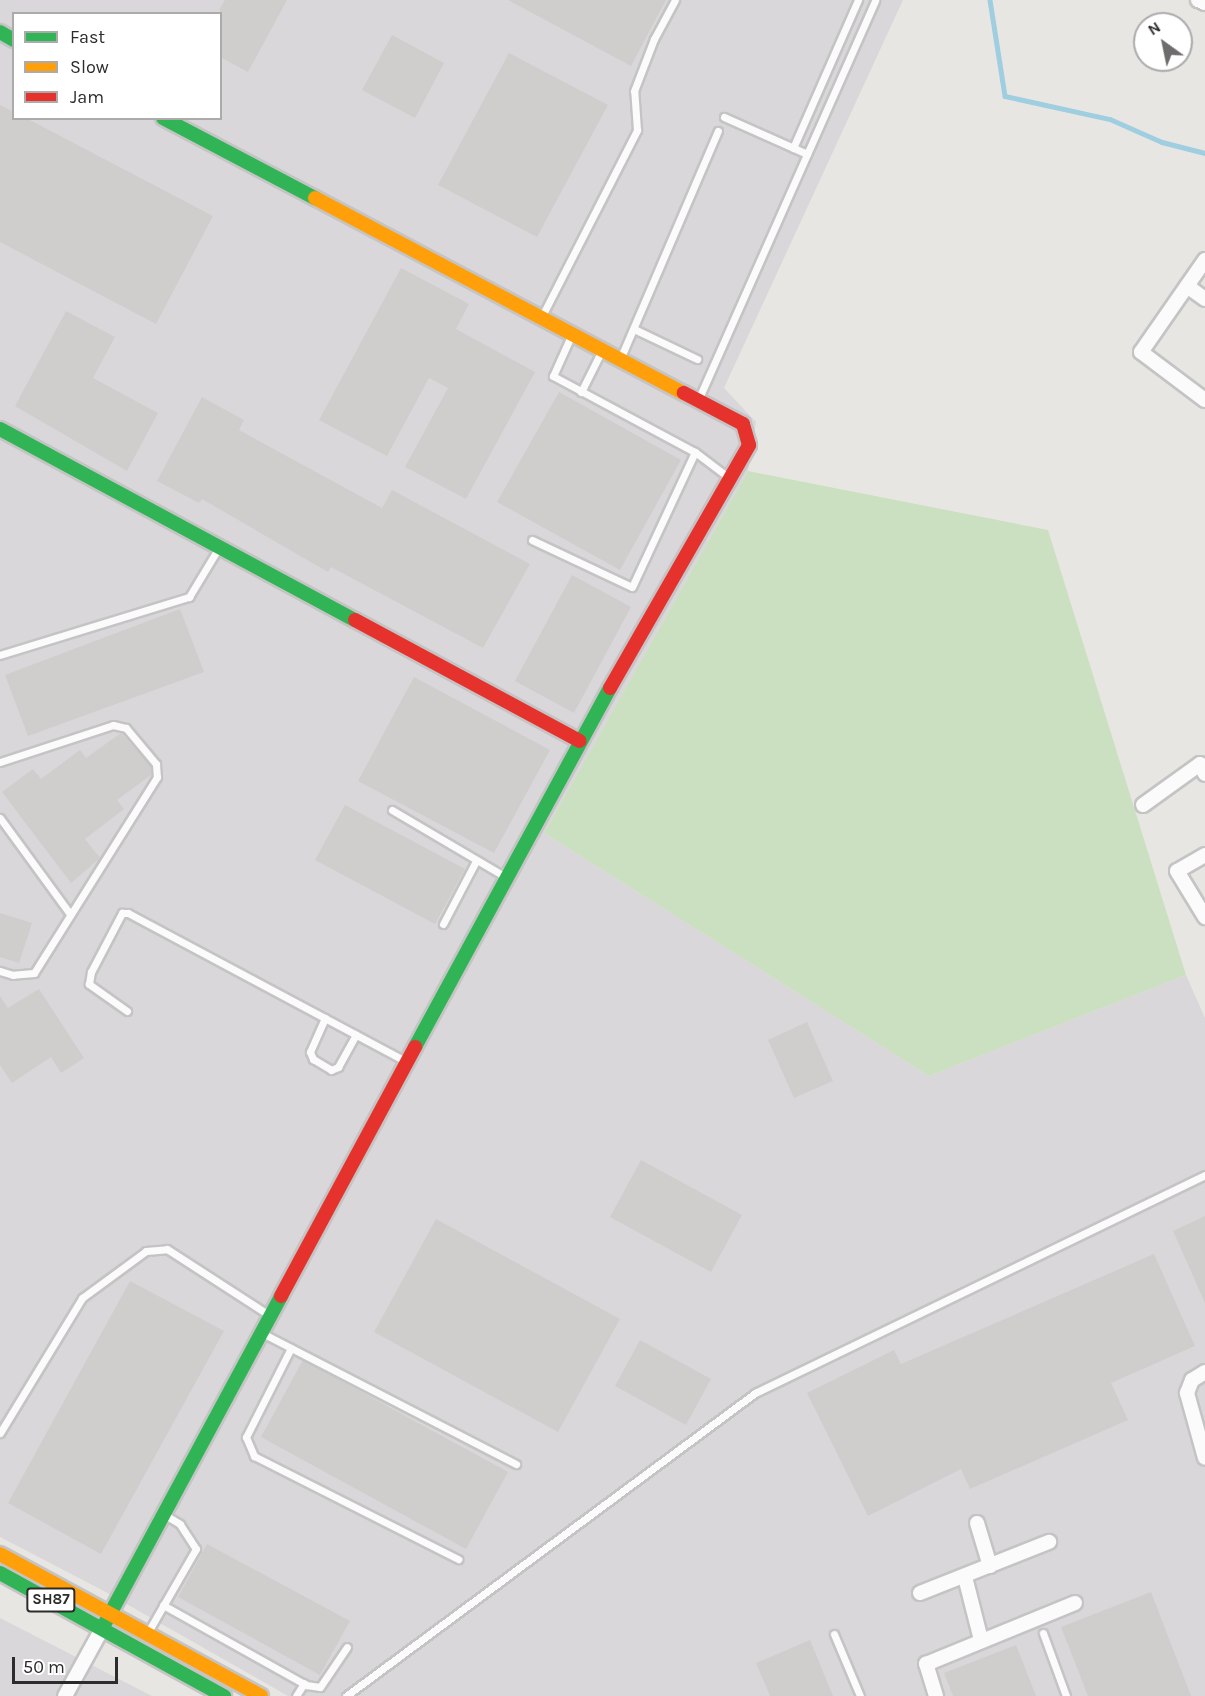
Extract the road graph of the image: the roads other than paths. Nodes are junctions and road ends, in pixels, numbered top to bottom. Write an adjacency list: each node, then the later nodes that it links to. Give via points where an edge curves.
1 (675, 0): 19 (lane, via 654,39 634,91 637,130)
2 (875, 0): 6 (lane)
3 (1198, 0): 5 (street)
4 (858, 2): 6 (lane); 7 (lane)
5 (1205, 3)
6 (870, 10): 8 (lane)
7 (835, 52): 8 (lane); 9 (lane)
8 (849, 57): 10 (lane)
9 (810, 109): 10 (lane); 14 (lane)
10 (824, 115): 15 (lane)
11 (724, 117): 14 (lane)
12 (167, 120): 19 (street)
13 (718, 131): 20 (lane)
14 (793, 148): 15 (lane)
15 (807, 154): 26 (lane)
16 (1205, 260): 17 (street)
17 (1187, 286): 18 (street); 27 (street, via 1141,352)
18 (1205, 299)
19 (541, 317): 21 (street)
20 (634, 329): 23 (lane); 24 (lane)
21 (572, 334): 22 (street); 25 (lane, via 553,376)
22 (603, 350): 23 (street); 25 (lane)
23 (620, 359): 26 (street)
24 (697, 359)
25 (581, 392): 29 (lane)
26 (698, 400): 30 (street, via 743,424 750,445)
27 (1205, 400)
28 (0, 429): 32 (street)
29 (695, 452): 30 (lane); 31 (lane, via 632,587)
30 (730, 478): 34 (street)
31 (532, 540)
32 (219, 546): 33 (lane, via 189,597); 34 (street)
33 (0, 655)
34 (580, 741): 42 (street)
35 (0, 762): 43 (lane, via 113,725 126,728 156,764 157,777)
36 (1205, 774): 37 (street, via 1200,764)
37 (1143, 805)
38 (392, 810): 41 (lane)
39 (0, 818): 43 (lane)
40 (1205, 855): 44 (street, via 1177,871)
41 (476, 861): 42 (lane); 45 (lane)
42 (506, 878): 50 (street)
43 (70, 914): 46 (lane, via 34,973 13,975)
44 (1205, 917)
45 (443, 924)
46 (0, 971)
47 (127, 1011): 48 (lane, via 89,984 90,972 122,913)
48 (325, 1018): 49 (lane); 49 (lane, via 310,1052 313,1059 330,1070 338,1067)
49 (356, 1035): 50 (lane)
50 (407, 1062): 52 (street)
51 (1205, 1175): 82 (lane, via 755,1394)
52 (272, 1316): 53 (street); 56 (lane, via 167,1249 146,1251 82,1298)
53 (262, 1333): 54 (lane); 59 (street)
54 (291, 1348): 58 (lane); 63 (lane, via 246,1437 254,1456)
55 (1205, 1372): 57 (street, via 1192,1380 1187,1393)
56 (0, 1432)
57 (1205, 1458)
58 (516, 1464)
59 (165, 1515): 69 (lane, via 180,1524 196,1549); 70 (street)
60 (977, 1523): 64 (street)
61 (1049, 1542): 64 (street)
62 (0, 1554): 70 (street)
63 (458, 1560)
64 (990, 1566): 66 (street)
65 (0, 1573): 71 (street, SH87)
66 (965, 1577): 67 (street); 75 (street)
67 (920, 1593)
68 (1075, 1604): 75 (street)
69 (163, 1605): 72 (lane); 77 (lane)
70 (111, 1613): 71 (street); 72 (street)
71 (103, 1627): 78 (street); 79 (street, SH87)
72 (147, 1633): 80 (street)
73 (1043, 1633): 85 (lane)
74 (834, 1634): 83 (lane)
75 (981, 1640): 84 (street, via 926,1664)
76 (347, 1647): 77 (lane, via 320,1687)
77 (304, 1683): 81 (lane)
78 (65, 1696)
79 (224, 1696)
80 (261, 1696)
81 (296, 1696)
82 (346, 1696)
83 (860, 1696)
84 (936, 1696)
85 (1066, 1696)

